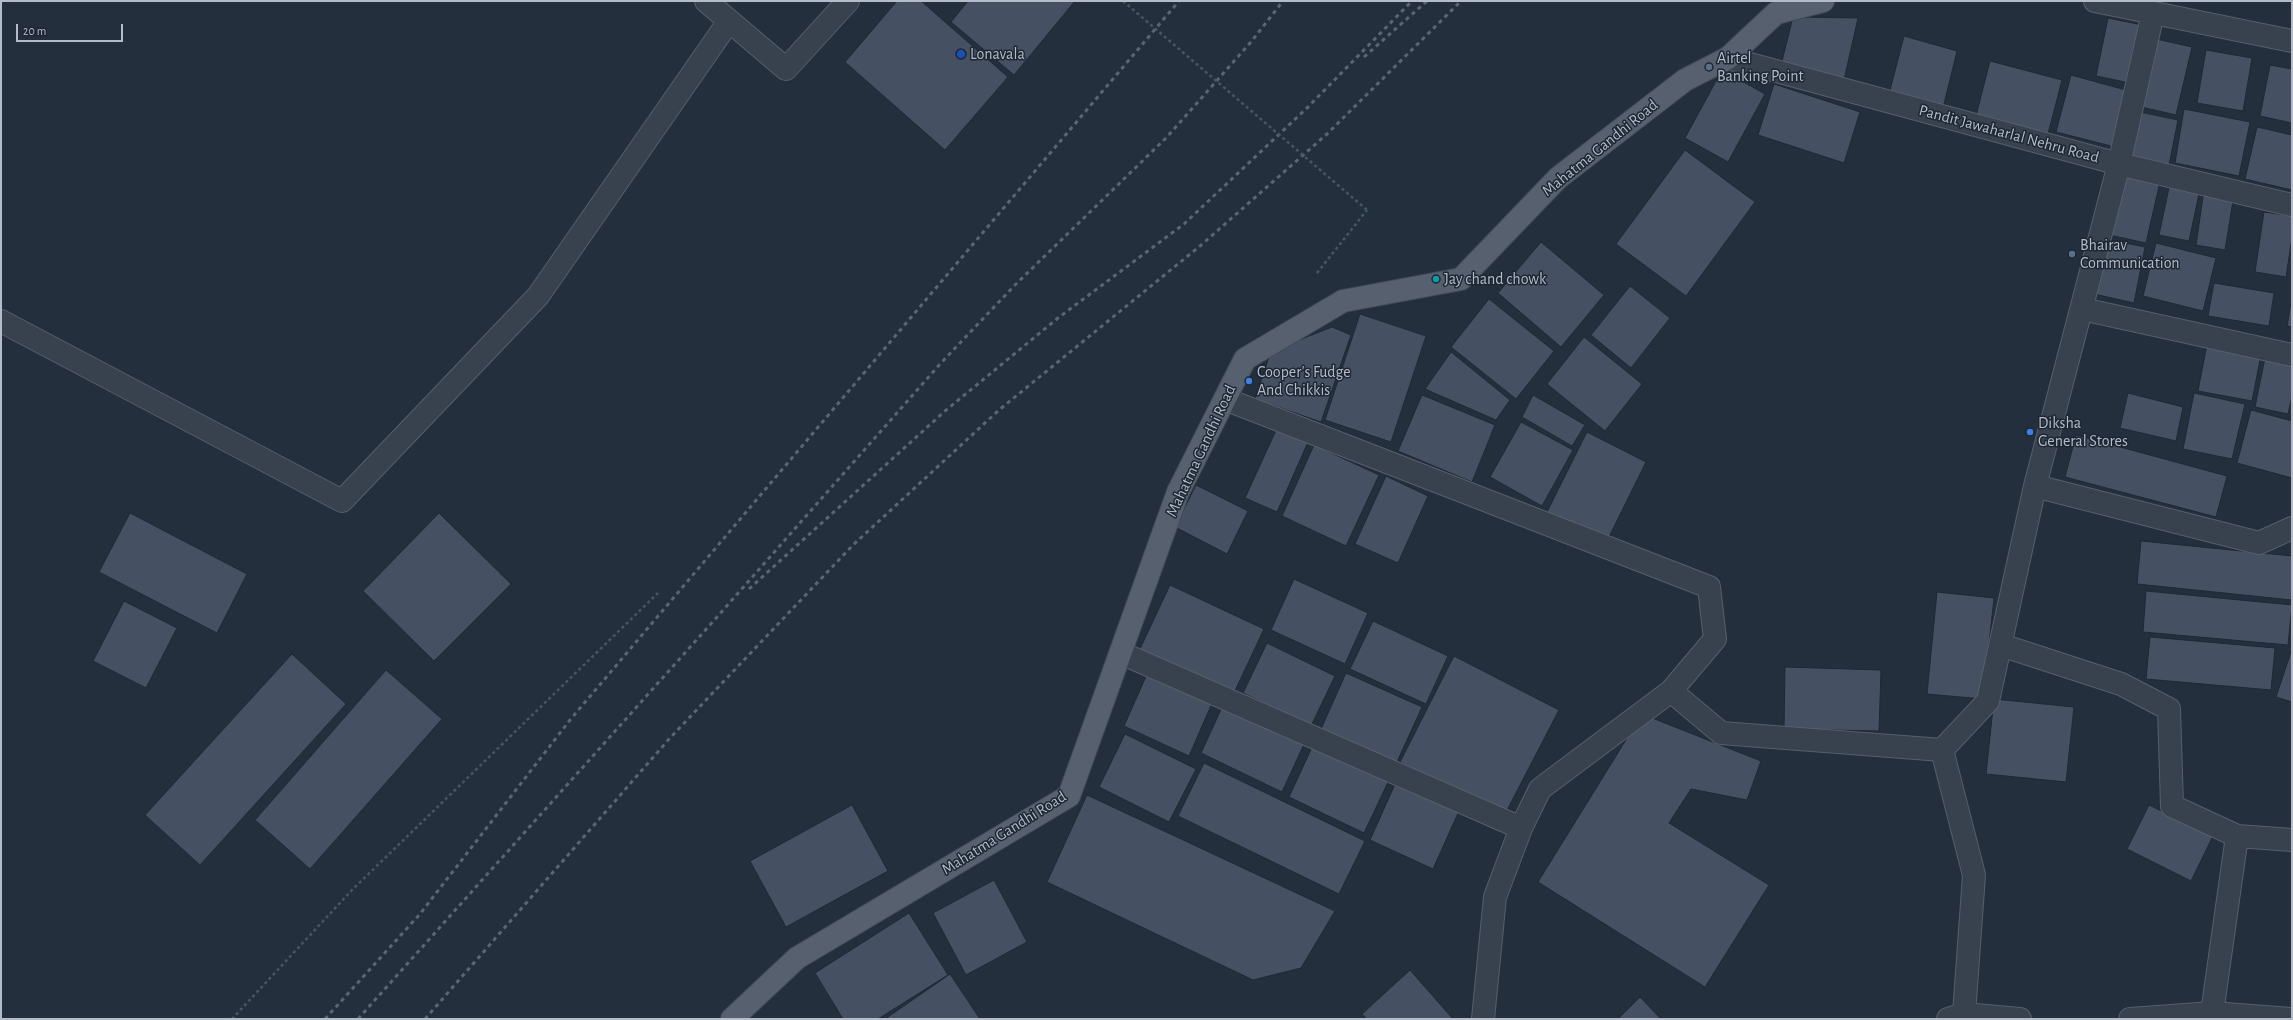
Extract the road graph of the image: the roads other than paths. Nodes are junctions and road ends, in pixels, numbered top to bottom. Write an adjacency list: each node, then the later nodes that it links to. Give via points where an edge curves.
1 (706, 1): 6 (street)
2 (848, 1): 6 (street, via 786,69)
3 (1823, 1): 8 (main road, Mahatma Gandhi Road, via 1776,13)
4 (2096, 1): 5 (street)
5 (2153, 14): 7 (street); 9 (street)
6 (729, 21): 12 (street, via 538,296 342,501)
7 (2292, 41)
8 (1728, 58): 9 (street, Pandit Jawaharlal Nehru Road); 14 (main road, Mahatma Gandhi Road, via 1684,80 1558,178 1461,279 1343,301 1245,359)
9 (2119, 164): 10 (street, Pandit Jawaharlal Nehru Road); 11 (street)
10 (2292, 205)
11 (2082, 309): 13 (street); 15 (street)
12 (1, 321)
13 (2292, 354)
14 (1225, 399): 18 (main road, Mahatma Gandhi Road, via 1178,492); 19 (street, via 1709,587 1715,639)
15 (2035, 486): 16 (street, via 2259,543); 17 (street)
16 (2292, 528)
17 (2001, 645): 20 (street, via 1988,702); 22 (street, via 2121,684 2169,709 2172,806)
18 (1121, 653): 21 (street); 26 (main road, Mahatma Gandhi Road, via 1069,796 797,958)
19 (1671, 691): 20 (street, via 1721,733); 21 (street, via 1540,789)
20 (1942, 750): 25 (street, via 1974,875)
21 (1521, 828): 27 (street, via 1495,897)
22 (2237, 836): 23 (street); 24 (street)
23 (2292, 840)
24 (2212, 1013): 29 (street); 30 (street)
25 (1956, 1016): 28 (street)
26 (732, 1019)
27 (1482, 1019)
28 (2020, 1019)
29 (2130, 1019)
30 (2291, 1019)

